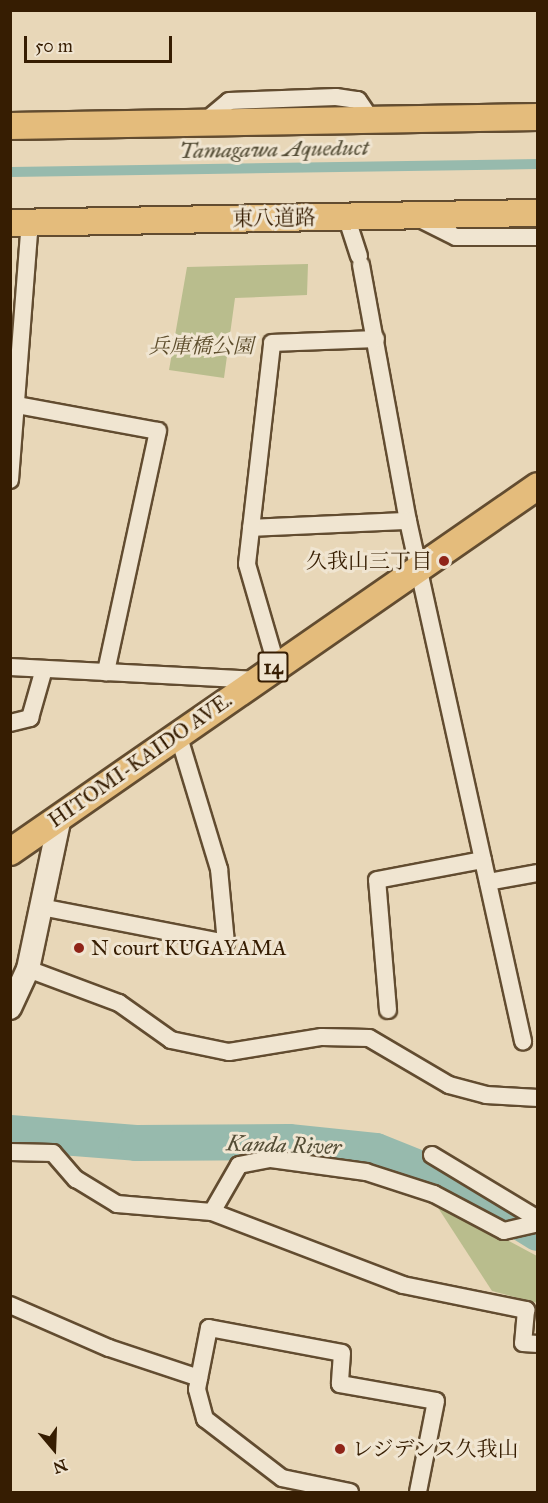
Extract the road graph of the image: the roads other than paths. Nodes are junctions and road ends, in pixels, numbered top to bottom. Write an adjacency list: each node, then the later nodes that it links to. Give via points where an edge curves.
1 (10, 112): 4 (street)
2 (537, 117): 4 (main road)
3 (10, 126): 4 (main road)
4 (38, 126)
5 (537, 213): 6 (main road, 東八道路)
6 (412, 215): 7 (main road, 東八道路); 9 (street, via 456,237)
7 (346, 216): 8 (main road, 東八道路); 10 (street, via 360,260)
8 (20, 223): 11 (street)
9 (537, 237)
10 (376, 339): 14 (street); 15 (street, via 272,343)
11 (12, 404): 12 (street); 20 (street, via 158,431)
12 (10, 480)
13 (535, 494): 16 (main road, HITOMI-KAIDO AVE. / 14)
14 (408, 521): 15 (street); 16 (street)
15 (251, 528): 17 (street, via 247,564)
16 (420, 567): 17 (main road, HITOMI-KAIDO AVE. / 14); 26 (street)
17 (276, 664): 21 (main road, HITOMI-KAIDO AVE. / 14)
18 (10, 668): 19 (street)
19 (44, 669): 20 (street); 22 (street, via 30,718)
20 (106, 672): 21 (street)
21 (254, 680): 23 (main road, HITOMI-KAIDO AVE. / 14)
22 (10, 723)
23 (178, 734): 24 (main road, HITOMI-KAIDO AVE. / 14); 29 (street, via 219,869 226,943)
24 (60, 817): 25 (main road, HITOMI-KAIDO AVE. / 14); 29 (street)
25 (10, 852)
26 (483, 860): 28 (street); 32 (street, via 377,880)
27 (537, 873): 28 (street)
28 (488, 882): 33 (street)
29 (41, 906): 30 (street)
30 (20, 978): 31 (street); 34 (street, via 119,1003 171,1040 229,1052 322,1037 369,1038 449,1085 486,1095)
31 (10, 1008)
32 (388, 1010)
33 (523, 1041)
34 (537, 1098)
35 (10, 1152): 37 (street, via 53,1153 76,1179 117,1204)
36 (432, 1155): 38 (street)
37 (212, 1212): 38 (street, via 239,1165 271,1160 366,1172 434,1194 504,1231); 40 (street, via 402,1285 526,1310 523,1342)
38 (536, 1222)
39 (10, 1305): 41 (street, via 109,1348)
40 (537, 1344)
41 (199, 1378): 42 (street, via 205,1419 282,1478); 43 (street, via 209,1328 342,1353 340,1384 436,1401)
42 (350, 1492)
43 (418, 1492)

